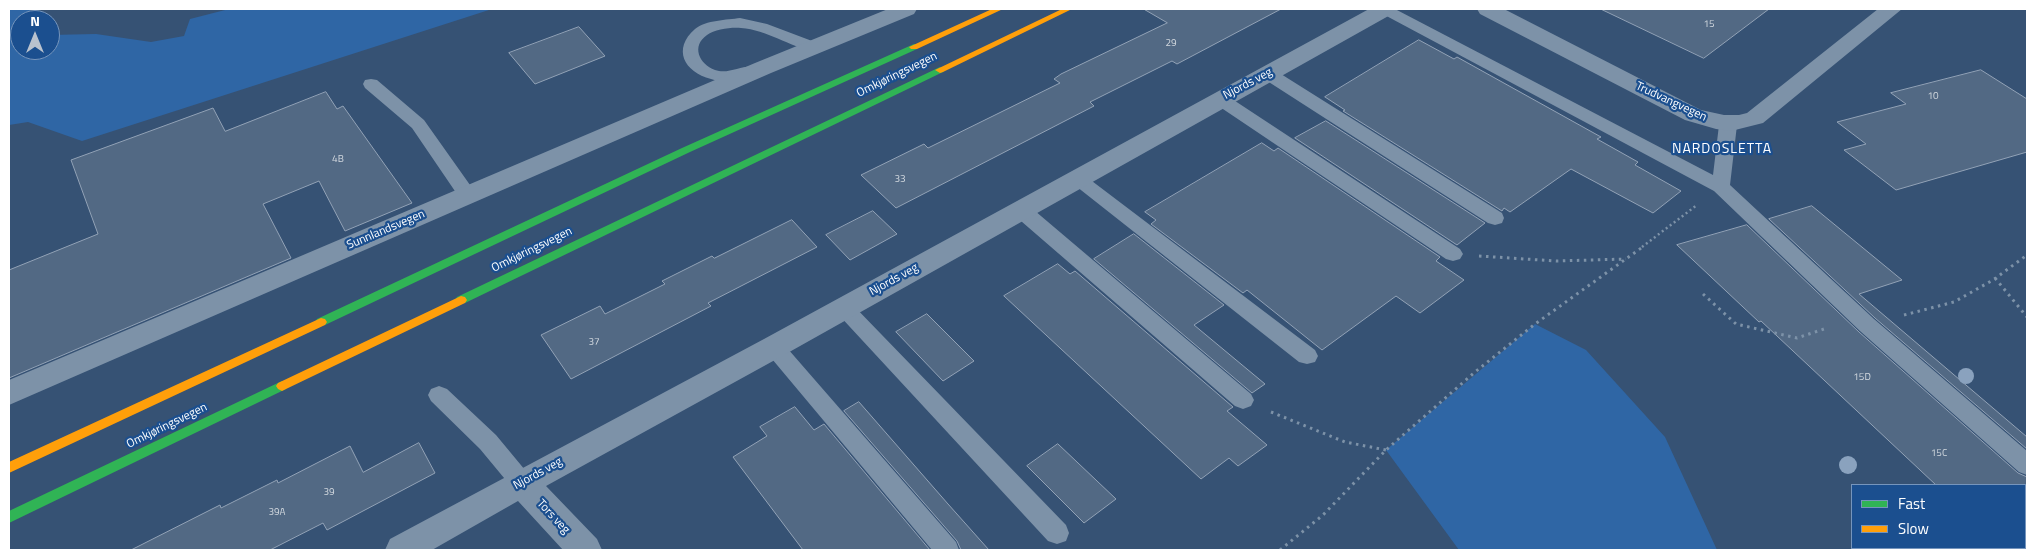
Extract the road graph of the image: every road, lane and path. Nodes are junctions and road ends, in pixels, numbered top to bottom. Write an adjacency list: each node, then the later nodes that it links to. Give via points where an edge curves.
1 (906, 9): 7 (street, Sunnlandsvegen)
2 (998, 9): 30 (highway, Omkjøringsvegen, via 686,150)
3 (1068, 9): 32 (highway, Omkjøringsvegen)
4 (1384, 9): 9 (street, Njords veg); 14 (lane)
5 (1488, 9): 12 (street, Trudvangvegen, via 1693,115)
6 (1891, 9): 12 (street, Trudvangvegen, via 1754,118 1742,124)
7 (814, 47): 8 (street, Sunnlandsvegen); 8 (lane, Sunnlandsvegen, via 761,27 740,23 702,31 692,43 690,54 694,64 708,73 724,77)
8 (763, 68): 15 (street, Sunnlandsvegen)
9 (1267, 73): 11 (street, Njords veg); 17 (lane)
10 (371, 84): 15 (lane, via 418,124)
11 (1220, 98): 13 (street, Njords veg); 18 (lane)
12 (1728, 125): 14 (lane)
13 (1078, 179): 16 (street, Njords veg); 24 (lane)
14 (1721, 187): 19 (path); 29 (lane, via 1868,325)
15 (468, 196): 25 (street, Sunnlandsvegen)
16 (1021, 210): 21 (street, Njords veg); 27 (lane)
17 (1494, 218)
18 (1453, 254): 19 (path, via 1556,261)
19 (1626, 260): 28 (path, via 1535,324)
20 (1995, 278): 22 (path)
21 (844, 308): 23 (street, Njords veg); 33 (lane)
22 (2027, 317)
23 (774, 347): 31 (street, Njords veg); 36 (lane)
24 (1307, 356)
25 (9, 393)
26 (439, 395): 31 (lane, via 488,442)
27 (1243, 400): 28 (path, via 1346,442)
28 (1386, 450): 37 (path, via 1323,515)
29 (2027, 465)
30 (9, 468)
31 (522, 483): 34 (street, Njords veg); 35 (street, Tors veg)
32 (9, 517)
33 (1057, 533)
34 (402, 550)
35 (585, 550)
36 (947, 550)
37 (1280, 550)

